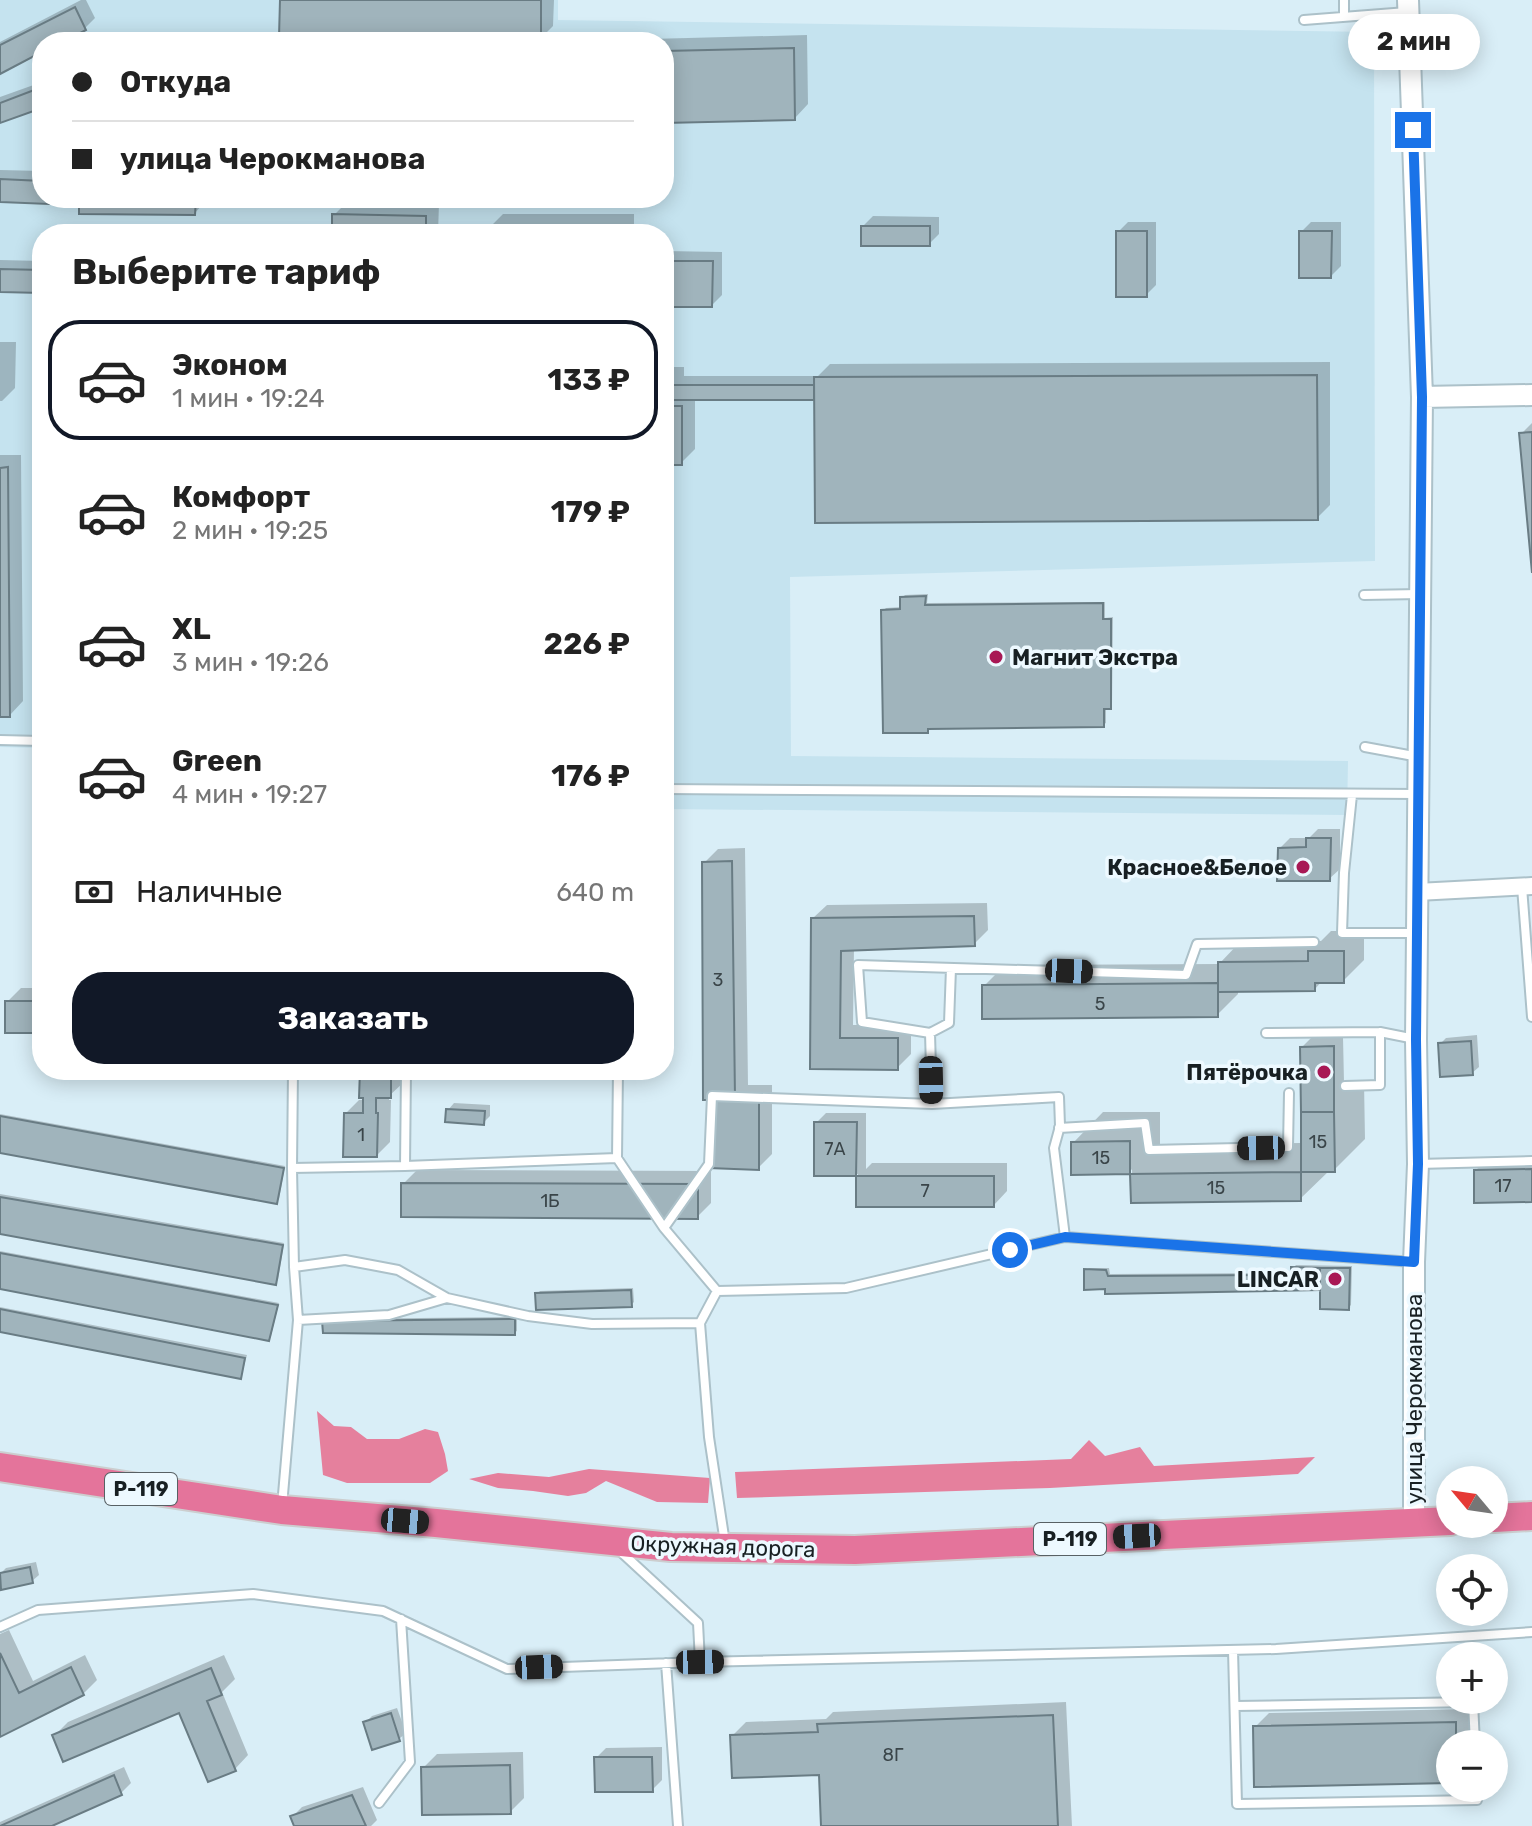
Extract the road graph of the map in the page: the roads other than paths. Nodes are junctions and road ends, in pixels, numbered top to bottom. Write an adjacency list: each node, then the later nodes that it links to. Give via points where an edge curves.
1 (1344, 0): 3 (lane)
2 (1408, 6): 3 (lane); 6 (street, улица Черокманова)
3 (1344, 17): 4 (lane)
4 (1304, 20)
5 (1532, 395): 6 (street)
6 (1422, 397): 7 (street, улица Черокманова)
7 (1421, 594): 8 (lane); 12 (street, улица Черокманова)
8 (1364, 595)
9 (0, 740): 10 (lane)
10 (32, 741)
11 (1365, 747): 12 (lane)
12 (1419, 757): 14 (street, улица Черокманова)
13 (674, 789): 15 (lane)
14 (1419, 794): 15 (lane); 17 (street, улица Черокманова)
15 (1352, 795): 18 (lane, via 1342,933)
16 (1527, 886): 17 (street); 21 (lane)
17 (1417, 892): 18 (street, улица Черокманова)
18 (1417, 933): 25 (street, улица Черокманова)
19 (1314, 942): 20 (lane, via 1197,944 1186,975)
20 (951, 968): 23 (lane, via 949,1023); 23 (lane, via 858,965 862,1022)
21 (1532, 1017)
22 (1380, 1032): 24 (lane); 25 (lane); 29 (lane, via 1380,1085)
23 (930, 1033): 31 (lane)
24 (1266, 1033)
25 (1416, 1040): 35 (street, улица Черокманова)
26 (293, 1080): 37 (lane)
27 (406, 1080): 36 (lane)
28 (618, 1080): 33 (lane)
29 (1345, 1086)
30 (1289, 1093): 32 (lane, via 1288,1147 1149,1150 1145,1123)
31 (932, 1104): 32 (lane, via 1059,1097); 38 (lane, via 712,1096 709,1164)
32 (1059, 1128): 39 (lane, via 1054,1148)
33 (617, 1158): 36 (lane); 38 (lane)
34 (1532, 1161): 35 (lane)
35 (1418, 1164): 40 (street, улица Черокманова)
36 (405, 1166): 37 (lane)
37 (292, 1168): 41 (lane)
38 (664, 1228): 42 (lane)
39 (1065, 1237): 40 (lane); 42 (lane, via 846,1288)
40 (1414, 1262): 51 (street, улица Черокманова)
41 (294, 1267): 43 (lane, via 345,1260 398,1270); 44 (lane)
42 (717, 1291): 45 (lane)
43 (447, 1298): 44 (lane, via 389,1315); 45 (lane, via 592,1324)
44 (298, 1320): 47 (lane)
45 (700, 1323): 53 (lane)
46 (0, 1467): 47 (highway, Окружная дорога / Р-119)
47 (282, 1510): 52 (highway, Окружная дорога / Р-119)
48 (1532, 1516): 49 (highway)
49 (1508, 1517)
50 (1436, 1522): 51 (highway, Окружная дорога / Р-119)
51 (1414, 1523): 53 (highway, Окружная дорога / Р-119, via 855,1550)
52 (610, 1542): 53 (highway, Окружная дорога / Р-119); 58 (lane, via 698,1623)
53 (725, 1548)
54 (401, 1619): 55 (lane, via 383,1611 253,1594 38,1610); 59 (lane, via 507,1669); 63 (lane, via 410,1762)
55 (0, 1627)
56 (1532, 1632): 57 (lane)
57 (1233, 1650): 58 (lane); 60 (lane)
58 (700, 1662): 59 (lane)
59 (666, 1663): 64 (lane)
60 (1235, 1706): 61 (lane, via 1473,1702); 62 (lane, via 1237,1804)
61 (1474, 1730)
62 (1436, 1801)
63 (379, 1803)
64 (678, 1826)

